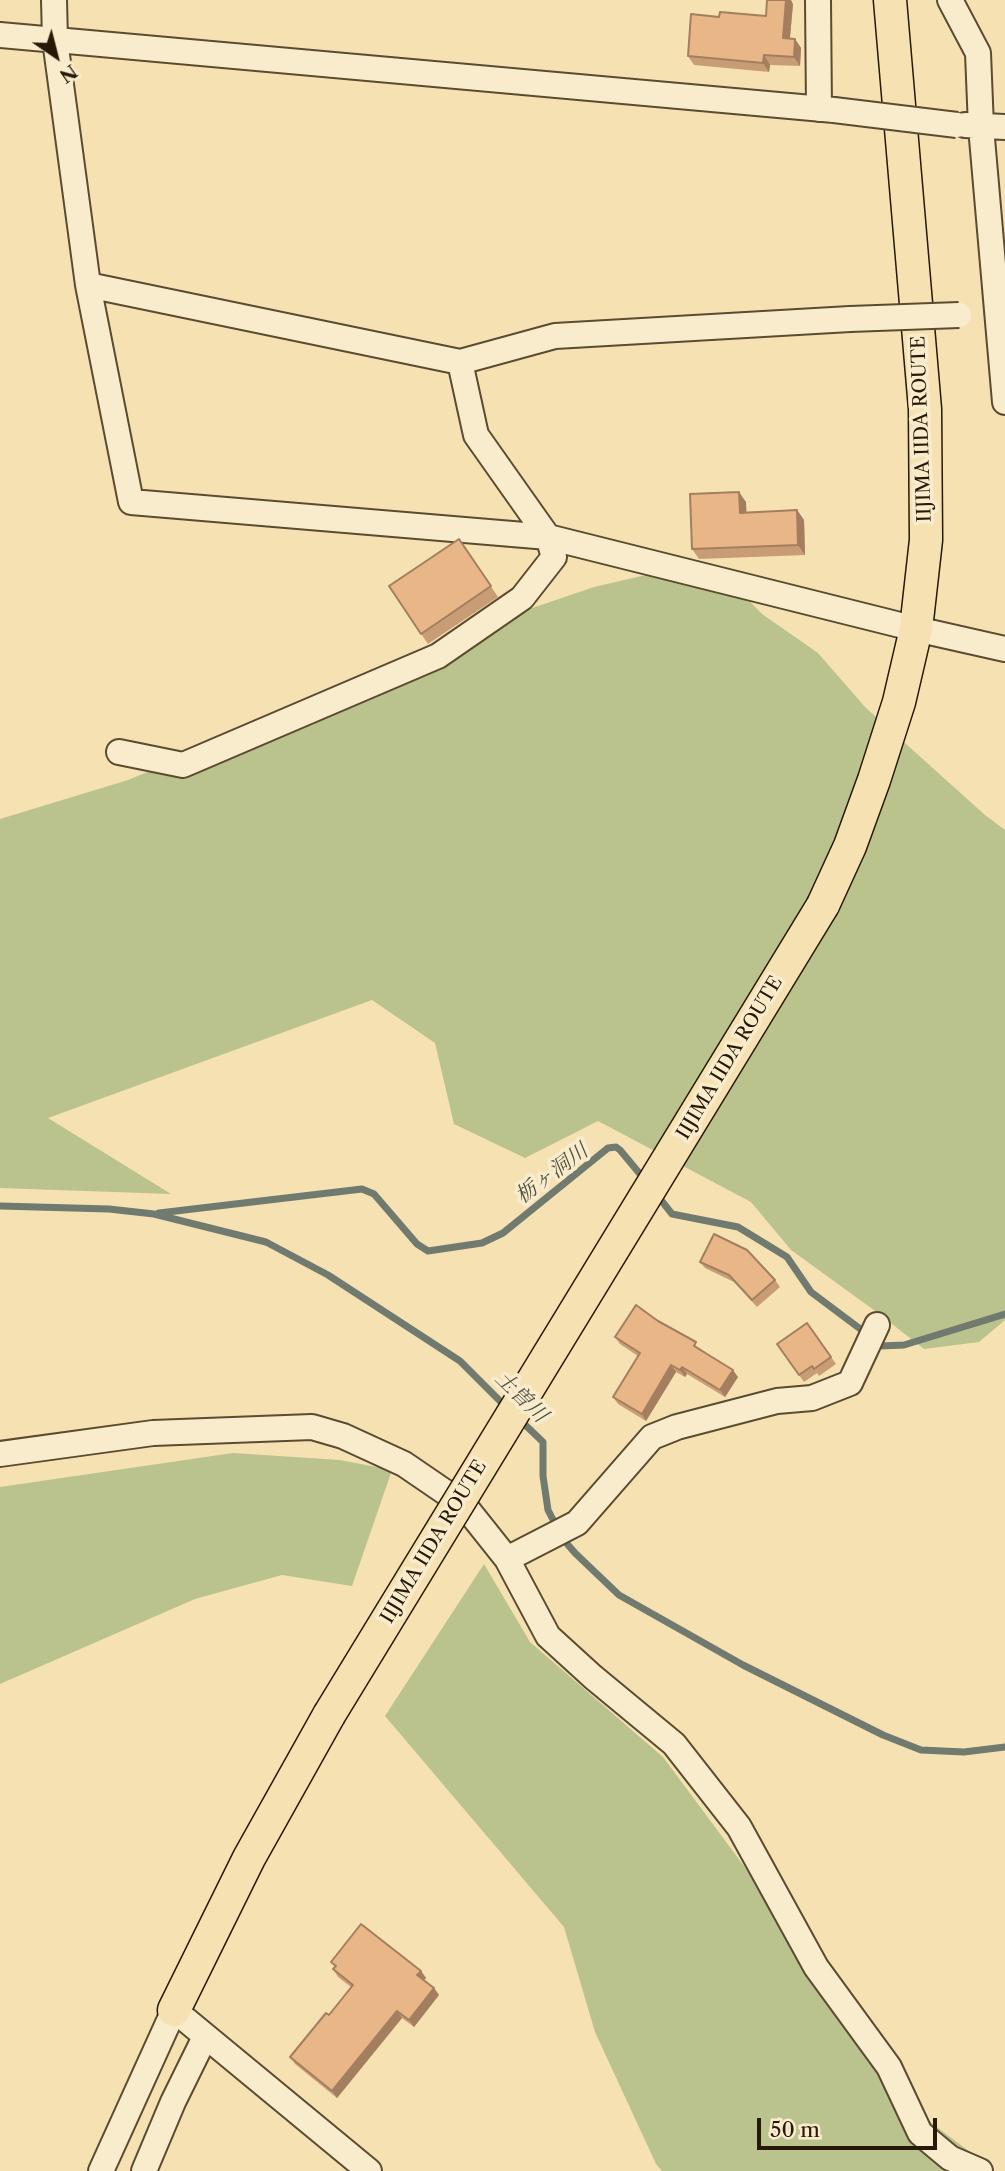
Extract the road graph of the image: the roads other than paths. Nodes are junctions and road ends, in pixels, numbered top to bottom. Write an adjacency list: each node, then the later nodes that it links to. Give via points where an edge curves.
1 (54, 0): 6 (street)
2 (818, 0): 7 (street)
3 (890, 0): 14 (main road, IIJIMA IIDA ROUTE, via 925,409 926,540)
4 (950, 0): 8 (street, via 978,53)
5 (0, 34): 6 (street)
6 (55, 40): 7 (street); 9 (street)
7 (827, 110): 8 (street, bridge)
8 (981, 126): 10 (street)
9 (88, 285): 11 (street); 13 (street, via 131,502)
10 (997, 314): 11 (street, bridge, via 555,336); 12 (street)
11 (460, 362): 13 (street, via 476,435)
12 (1005, 401)
13 (548, 537): 14 (street); 16 (street, via 554,557 522,598 438,656 183,765)
14 (916, 629): 15 (street); 20 (main road, IIJIMA IIDA ROUTE, bridge, via 874,780 823,905 328,1715 249,1858)
15 (1005, 649)
16 (119, 751)
17 (873, 1334): 19 (street, via 850,1383 812,1398 777,1401 652,1437 578,1522)
18 (0, 1454): 19 (street, via 153,1433 312,1427 404,1464 464,1505)
19 (507, 1559): 25 (street, via 548,1636 674,1744 739,1827 816,1967 889,2067 920,2133 950,2158)
20 (174, 2010): 21 (street); 22 (street)
21 (205, 2037): 23 (street); 24 (street)
22 (101, 2171)
23 (144, 2171)
24 (369, 2171)
25 (980, 2171)

